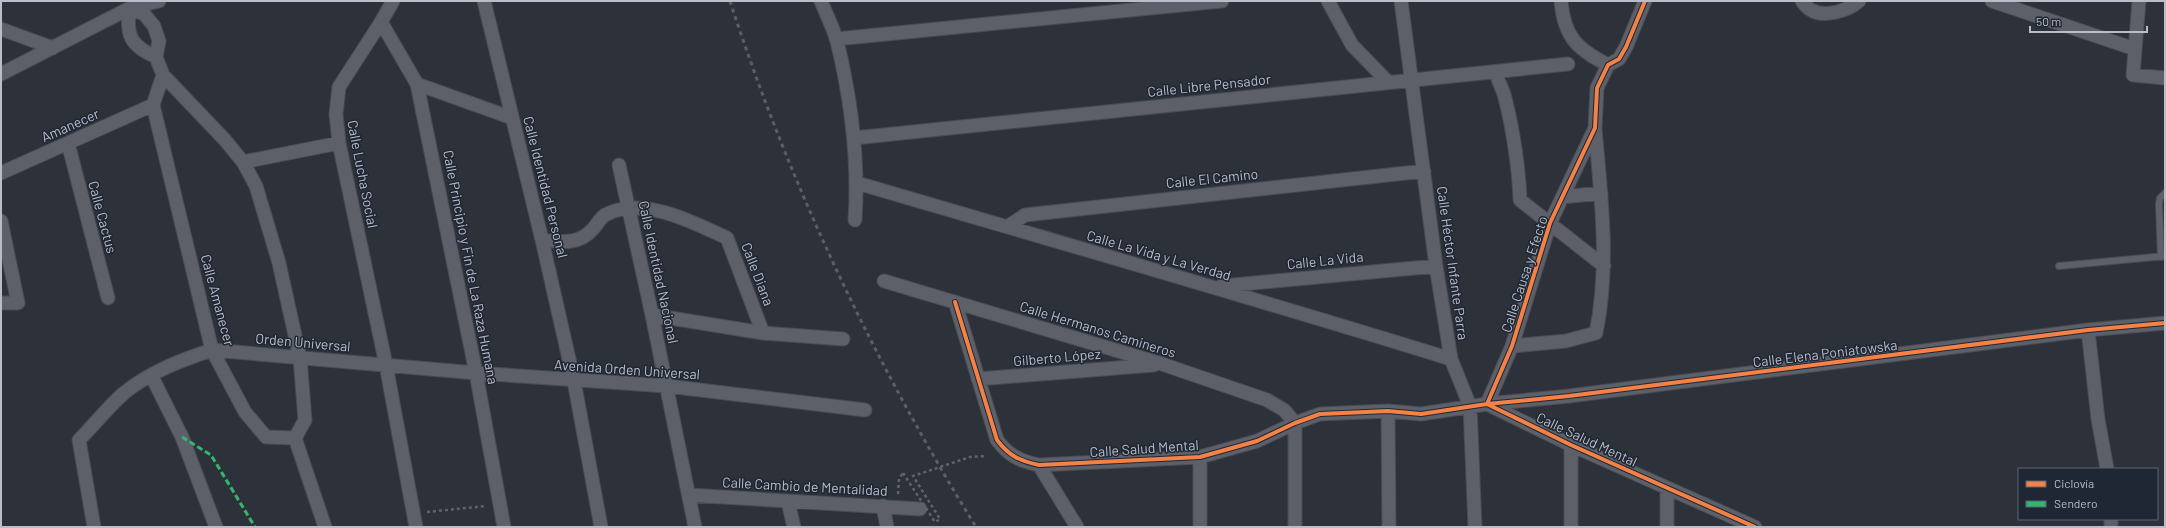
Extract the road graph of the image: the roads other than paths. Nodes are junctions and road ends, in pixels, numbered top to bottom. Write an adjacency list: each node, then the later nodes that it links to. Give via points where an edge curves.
1 (159, 1): 14 (street)
2 (393, 1): 15 (street, Calle Lucha Social)
3 (484, 1): 31 (street, Calle Identidad Personal)
4 (821, 1): 17 (street)
5 (1222, 1): 17 (street)
6 (1328, 1): 28 (street, via 1352,45)
7 (1401, 1): 27 (street, Calle Héctor Infante Parra)
8 (1561, 1): 22 (street, via 1563,20 1573,41 1594,58)
9 (1645, 1): 22 (street, Calle Causa y Efecto, via 1626,47 1619,59)
10 (1802, 1): 11 (street, via 1811,10 1822,13 1835,13)
11 (1859, 1)
12 (1992, 1): 19 (street)
13 (2139, 1): 19 (street)
14 (128, 4): 18 (street); 20 (street, via 144,14 154,26 159,41); 20 (street, via 127,24 131,39 141,51)
15 (381, 22): 29 (street, Calle Principio y Fin de La Raza Humana); 34 (street, Calle Lucha Social, via 339,87 336,114)
16 (1, 29): 18 (street)
17 (836, 39): 33 (street)
18 (53, 48): 24 (street)
19 (2135, 49): 26 (street, via 2133,75)
20 (156, 57): 25 (street)
21 (1568, 64): 23 (street, Calle Libre Pensador)
22 (1608, 65): 32 (street, Calle Causa y Efecto, via 1598,88)
23 (1496, 72): 27 (street, Calle Libre Pensador); 47 (street, via 1505,97 1520,200)
24 (1, 74)
25 (163, 74): 30 (street); 36 (street)
26 (2165, 78)
27 (1413, 80): 28 (street, Calle Libre Pensador); 38 (street, Calle Héctor Infante Parra)
28 (1388, 82): 33 (street, Calle Libre Pensador)
29 (416, 84): 31 (street); 70 (street, Calle Principio y Fin de La Raza Humana)
30 (153, 105): 35 (street, Amanecer); 65 (street, Calle Amanecer)
31 (512, 118): 49 (street, Calle Identidad Personal)
32 (1595, 128): 41 (street); 43 (street, Calle Causa y Efecto)
33 (854, 138): 40 (street)
34 (338, 143): 36 (street); 69 (street, Calle Lucha Social)
35 (68, 144): 39 (street, Amanecer); 56 (street, Calle Cactus)
36 (243, 162): 66 (street, via 256,186 279,263)
37 (619, 165): 44 (street, Calle Identidad Nacional)
38 (1424, 172): 48 (street, Calle El Camino, via 1025,215); 51 (street, Calle Héctor Infante Parra)
39 (1, 173)
40 (857, 183): 45 (street); 48 (street, Calle La Vida y La Verdad)
41 (1601, 192): 43 (street); 52 (street)
42 (2165, 193): 50 (lane, via 2159,204)
43 (1562, 197): 47 (street, Calle Causa y Efecto)
44 (628, 207): 49 (street, Calle Diana, via 604,215 582,239 568,242); 59 (street, Calle Identidad Nacional); 62 (street, Calle Diana, via 677,215 727,238)
45 (855, 220)
46 (1, 222): 58 (street, via 18,303)
47 (1550, 223): 52 (street); 64 (street, Calle Causa y Efecto)
48 (1007, 227): 55 (street, Calle La Vida y La Verdad)
49 (542, 240): 73 (street, Calle Identidad Personal)
50 (2163, 257): 53 (lane)
51 (1436, 266): 55 (street, Calle La Vida); 67 (street, Calle Héctor Infante Parra)
52 (1604, 266): 64 (street, via 1596,333 1566,341)
53 (2059, 266)
54 (884, 281): 57 (street, Calle Hermanos Camineros)
55 (1216, 287): 67 (street, Calle La Vida y La Verdad)
56 (108, 298)
57 (955, 302): 68 (street, Calle Hermanos Camineros); 72 (street)
58 (1, 303)
59 (652, 315): 62 (street); 74 (street, Calle Identidad Nacional)
60 (2165, 323): 61 (street, Calle Elena Poniatowska)
61 (2088, 330): 75 (street, Calle Elena Poniatowska, via 1569,396); 84 (street, via 2098,419)
62 (763, 333): 63 (street)
63 (843, 339)
64 (1512, 346): 75 (street, Calle Causa y Efecto)
65 (212, 350): 66 (street, Orden Universal); 71 (street, Orden Universal); 80 (street, Calle Amanecer, via 245,412 266,437)
66 (300, 358): 69 (street, Orden Universal); 80 (street, via 305,420)
67 (1451, 358): 76 (street, Calle Héctor Infante Parra)
68 (1162, 364): 72 (street, Gilberto López); 79 (street, Calle Hermanos Camineros, via 1267,400 1284,410)
69 (386, 365): 70 (street, Avenida Orden Universal); 93 (street, Calle Lucha Social)
70 (476, 373): 73 (street, Avenida Orden Universal); 94 (street, Calle Principio y Fin de La Raza Humana)
71 (151, 375): 90 (street, Orden Universal, via 124,394 79,440); 91 (street, via 182,437)
72 (978, 379): 83 (street, Calle Salud Mental, via 998,440 1007,452 1021,461)
73 (574, 381): 74 (street, Avenida Orden Universal); 95 (street, Calle Identidad Personal)
74 (667, 386): 77 (street, Avenida Orden Universal); 86 (street, Calle Identidad Nacional)
75 (1487, 404): 76 (street, Calle Salud Mental); 81 (street, Calle Salud Mental)
76 (1470, 406): 78 (street, Calle Salud Mental, via 1421,414); 103 (street, Calle Héctor Infante Parra)
77 (865, 410)
78 (1388, 411): 79 (street, Calle Salud Mental, via 1320,414); 102 (street)
79 (1295, 423): 82 (street, Calle Salud Mental, via 1257,441); 101 (street)
80 (295, 438): 92 (street)
81 (1570, 445): 85 (street, Calle Salud Mental); 104 (street)
82 (1200, 457): 83 (street, Calle Salud Mental); 100 (street)
83 (1039, 465): 99 (street)
84 (2107, 468)
85 (1667, 488): 105 (street); 106 (street, Calle Salud Mental)
86 (689, 495): 87 (street, Calle Cambio de Mentalidad); 96 (street, Calle Identidad Nacional)
87 (788, 502): 88 (street, Calle Cambio de Mentalidad); 97 (street)
88 (883, 506): 89 (street, Calle Cambio de Mentalidad); 98 (street)
89 (920, 509)
90 (94, 527)
91 (216, 527)
92 (325, 527)
93 (416, 527)
94 (504, 527)
95 (601, 527)
96 (695, 527)
97 (794, 527)
98 (887, 527)
99 (1077, 527)
100 (1200, 527)
101 (1295, 527)
102 (1389, 527)
103 (1475, 527)
104 (1572, 527)
105 (1667, 527)
106 (1755, 527)

